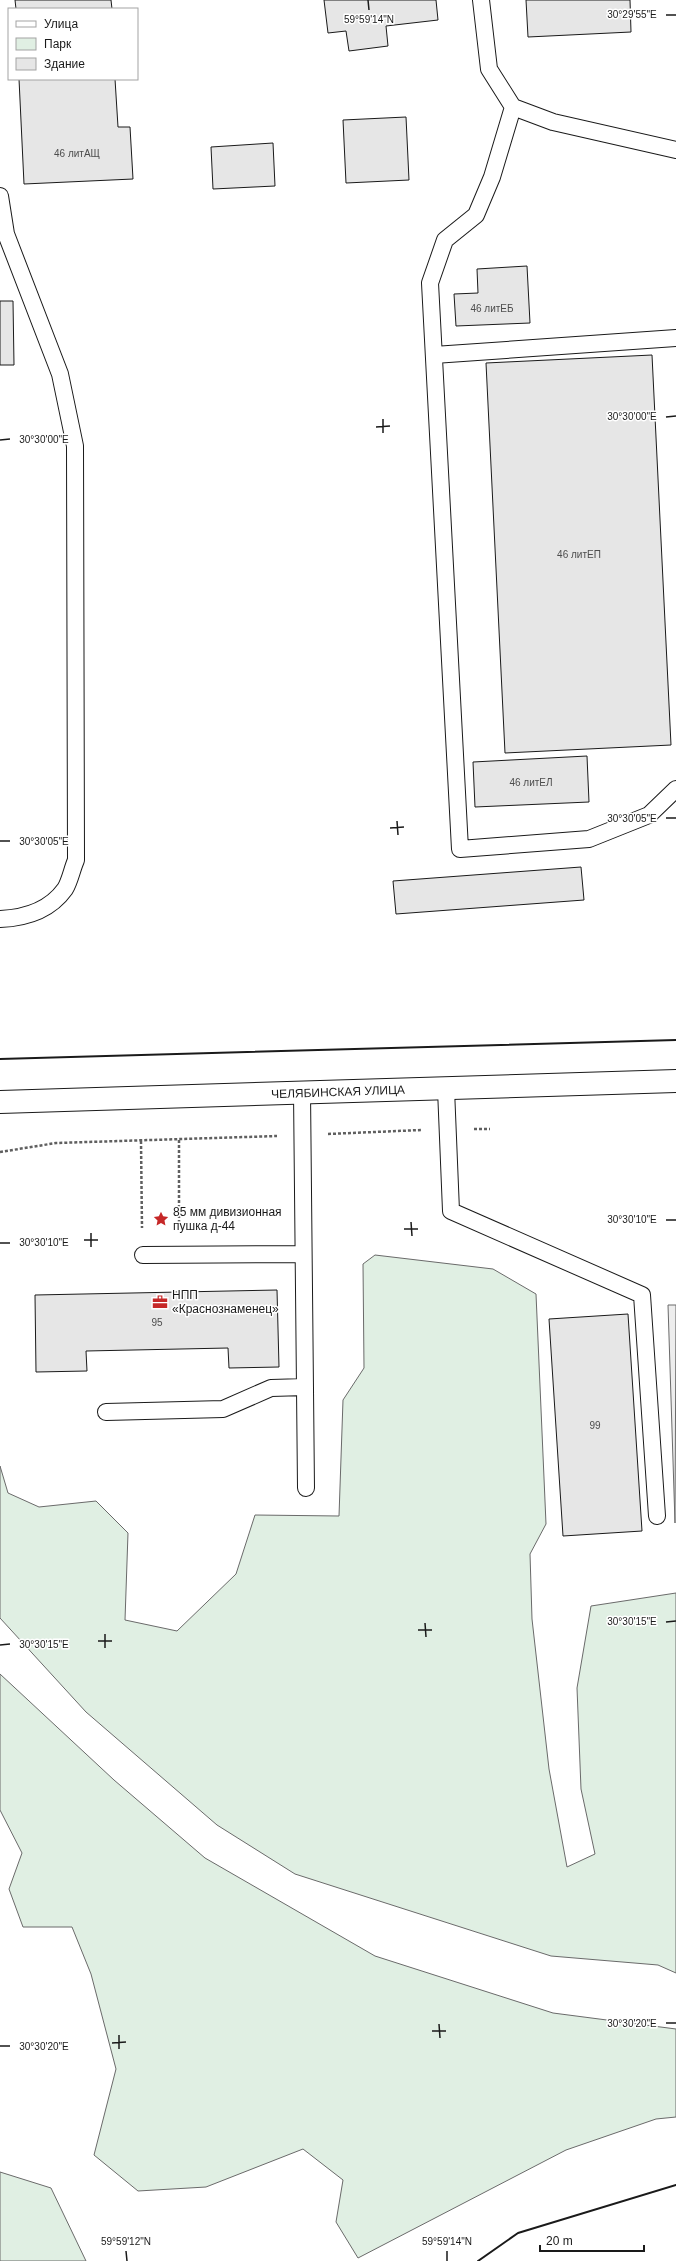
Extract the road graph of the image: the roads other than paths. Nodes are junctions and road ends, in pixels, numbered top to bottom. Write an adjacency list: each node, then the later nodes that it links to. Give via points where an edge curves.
1 (481, 0): 2 (lane, via 489,69)
2 (513, 107): 3 (lane, via 553,122); 7 (lane, via 492,177 476,215 445,240 430,283)
3 (676, 150)
4 (0, 196): 5 (lane)
5 (3, 234): 9 (lane, via 60,374 75,446 76,860 66,888 47,908 12,919)
6 (676, 338): 7 (lane)
7 (434, 355): 8 (lane, via 460,849 589,839 649,815)
8 (676, 789)
9 (0, 919)
10 (676, 1081): 11 (street, ЧЕЛЯБИНСКАЯ УЛИЦА)
11 (446, 1088): 12 (street, ЧЕЛЯБИНСКАЯ УЛИЦА); 19 (lane, via 451,1211 642,1295)
12 (302, 1092): 13 (street, ЧЕЛЯБИНСКАЯ УЛИЦА); 14 (lane)
13 (0, 1102)
14 (302, 1254): 15 (lane); 16 (lane)
15 (142, 1255)
16 (305, 1387): 17 (lane, via 271,1388 223,1409); 18 (lane)
17 (106, 1412)
18 (306, 1488)
19 (657, 1516)

